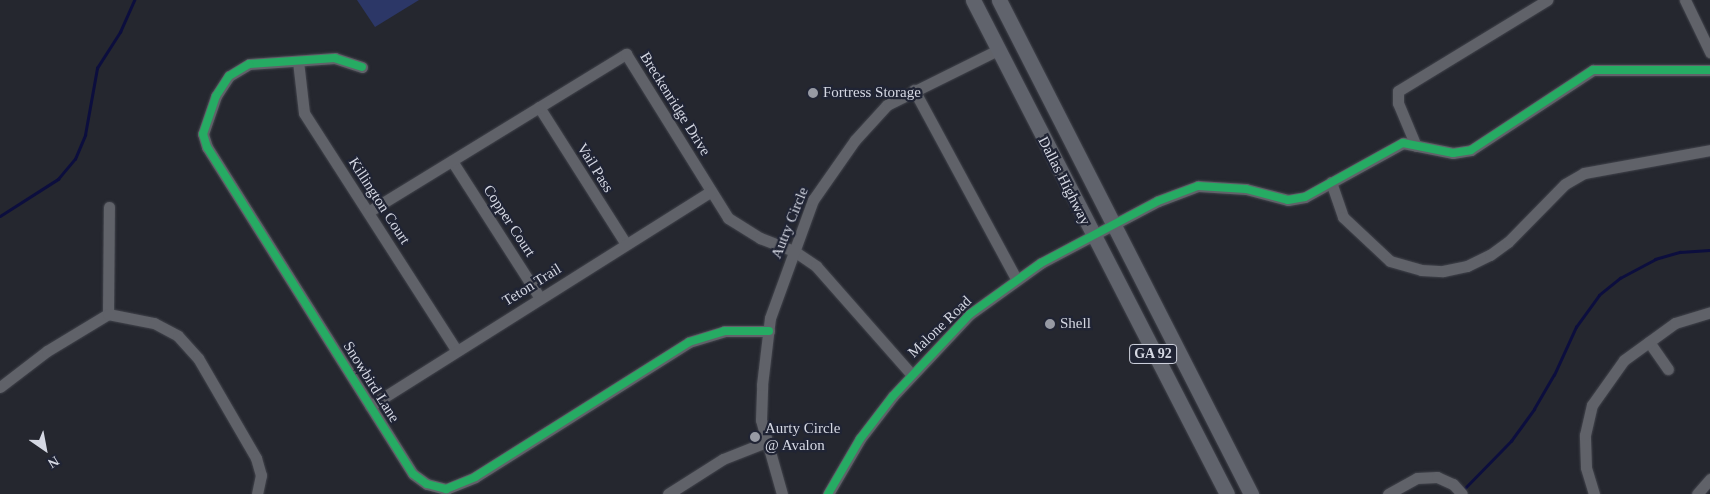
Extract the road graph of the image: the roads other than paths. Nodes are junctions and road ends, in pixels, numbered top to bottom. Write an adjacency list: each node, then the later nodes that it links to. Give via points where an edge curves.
1 (972, 0): 5 (main road, Dallas Highway / GA 92)
2 (999, 0): 19 (main road, Dallas Highway / GA 92)
3 (1548, 0): 12 (street, via 1398,91 1398,103)
4 (1685, 0): 6 (street)
5 (998, 50): 10 (street, Autry Circle); 20 (main road, Dallas Highway / GA 92)
6 (1710, 52)
7 (298, 61): 8 (street, Snowbird Lane, via 335,58); 18 (street, Killington Court, via 304,113); 33 (street, Snowbird Lane, via 249,64 229,76 216,96 203,134 207,147)
8 (362, 67)
9 (1710, 70): 12 (street, Malone Road, via 1593,70 1472,150 1453,153)
10 (914, 90): 22 (street, Autry Circle, via 886,105 824,182 812,200); 23 (street)
11 (539, 108): 14 (street, Breckenridge Drive); 16 (street, Breckenridge Drive, via 626,54); 21 (street, Vail Pass)
12 (1416, 146): 15 (street, Malone Road, via 1403,142 1391,147)
13 (1710, 150): 15 (street, via 1584,172 1565,184 1508,242 1490,255 1467,266 1443,271 1421,270 1390,261 1344,217)
14 (452, 161): 18 (street, Breckenridge Drive); 24 (street, Copper Court)
15 (1331, 182): 19 (street, Malone Road, via 1305,198 1288,200 1246,189 1198,186)
16 (712, 191): 21 (street, Teton Trail); 22 (street, Breckenridge Drive, via 728,218 760,238)
17 (109, 207): 26 (street)
18 (368, 212): 29 (street, Killington Court)
19 (1113, 223): 20 (street, Malone Road); 41 (main road, Dallas Highway / GA 92)
20 (1091, 235): 23 (street, Malone Road); 40 (main road, Dallas Highway / GA 92)
21 (626, 244): 24 (street, Teton Trail)
22 (794, 251): 27 (street, Autry Circle, via 770,318); 31 (street, Breckenridge Drive, via 816,266)
23 (1016, 279): 31 (street, Malone Road, via 970,314)
24 (540, 298): 29 (street, Teton Trail)
25 (1710, 312): 28 (street, via 1675,323)
26 (108, 314): 32 (street, via 47,351); 36 (street, via 154,323 178,336 198,358 256,458 262,475)
27 (769, 331): 33 (street, Snowbird Lane, via 724,331 689,342 475,478 446,488 427,484 413,474); 34 (street, Autry Circle, via 761,420)
28 (1649, 342): 30 (street); 44 (street, via 1624,360 1592,404 1585,435 1586,467)
29 (456, 350): 33 (street, Teton Trail)
30 (1668, 369)
31 (912, 375): 39 (street, Malone Road, via 860,439)
32 (0, 387)
33 (370, 406)
34 (766, 442): 37 (street, via 723,459); 38 (street, Autry Circle)
35 (1710, 480): 45 (street)
36 (258, 494)
37 (668, 494)
38 (782, 494)
39 (828, 494)
40 (1227, 494)
41 (1251, 494)
42 (1388, 494): 43 (street, via 1417,478 1437,477 1453,484)
43 (1462, 494)
44 (1594, 494)
45 (1697, 494)

